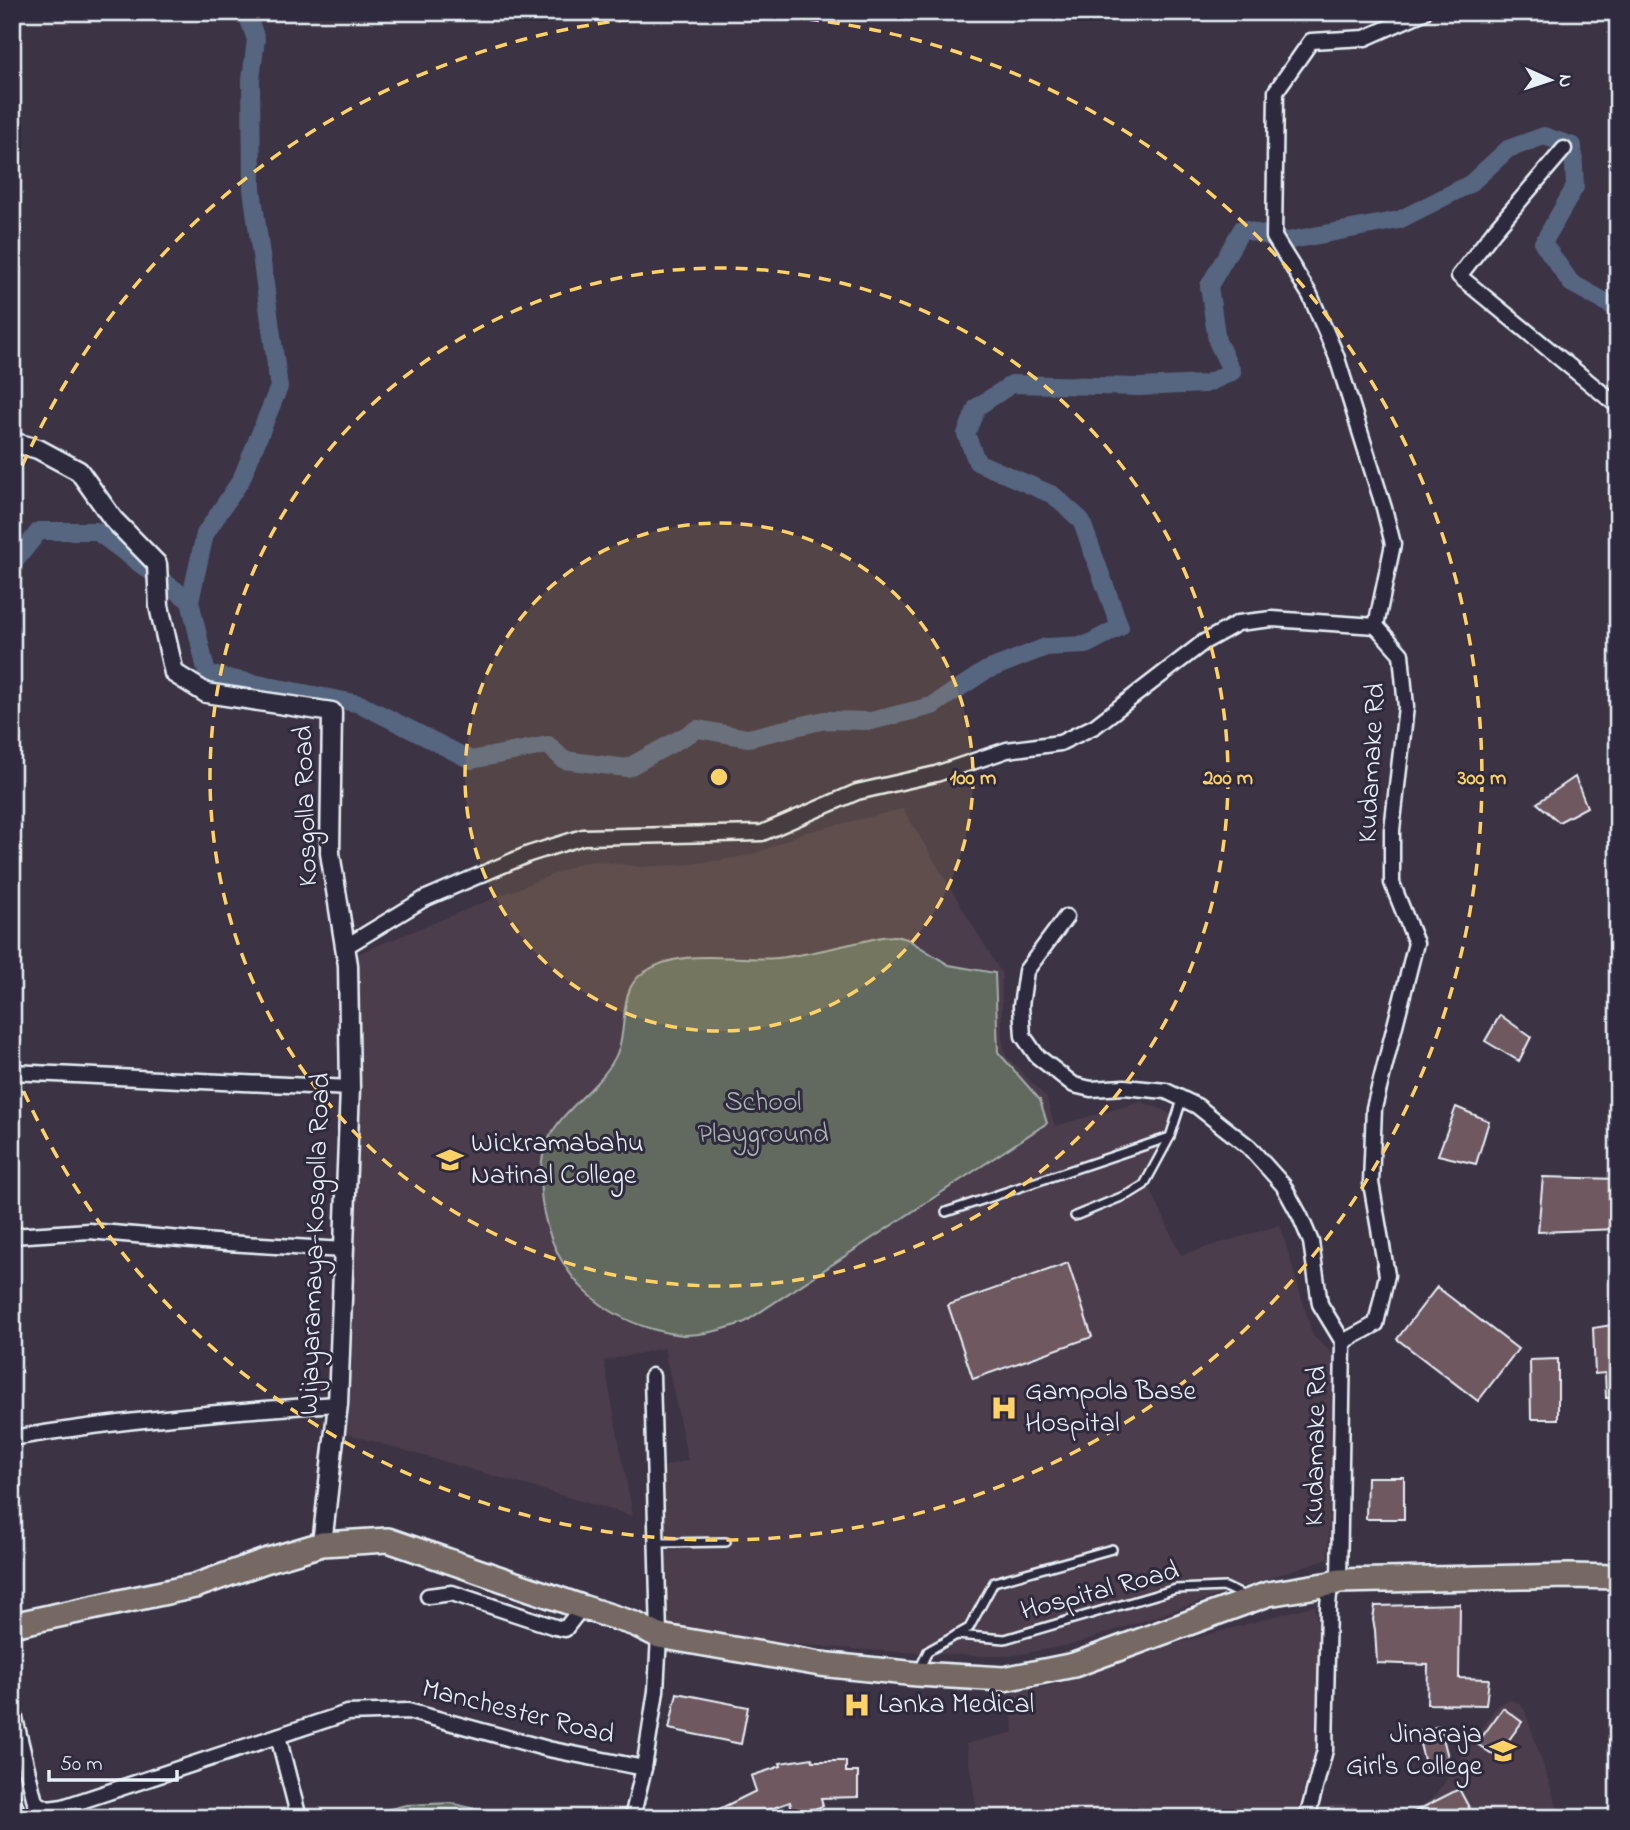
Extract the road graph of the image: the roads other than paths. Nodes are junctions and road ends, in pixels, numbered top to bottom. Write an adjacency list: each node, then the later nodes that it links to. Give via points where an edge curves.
1 (1424, 12): 5 (street, via 1365,38 1311,41 1276,91 1273,237 1310,295 1336,355 1393,544)
2 (1564, 149): 3 (street, via 1459,276)
3 (1618, 405)
4 (12, 442): 7 (street, Kosgolla Road, via 38,449 79,471 113,519 157,564 159,606 174,673 206,694 332,712 330,853)
5 (1376, 626): 7 (street, via 1272,619 1238,623 1204,642 1095,726 1060,743 1007,750 936,774 857,792 762,833 583,837 528,854 424,899); 16 (street, Kudamake Rd, via 1401,654 1406,707 1392,830 1392,883 1416,943 1374,1108 1371,1183 1387,1275 1376,1324)
6 (1066, 917): 10 (street, via 1026,971 1020,1006 1023,1036 1037,1056 1074,1086 1166,1091)
7 (345, 947): 9 (street, Wijayaramaya-Kosgolla Road)
8 (12, 1072): 9 (street)
9 (350, 1088): 15 (street, Wijayaramaya-Kosgolla Road)
10 (1182, 1100): 11 (lane); 16 (street, via 1197,1106 1249,1147 1283,1185 1311,1242 1320,1304)
11 (1170, 1137): 12 (lane); 13 (lane, via 1144,1185)
12 (946, 1212)
13 (1075, 1216)
14 (12, 1236): 15 (street, via 89,1231)
15 (344, 1250): 18 (street, Wijayaramaya-Kosgolla Road)
16 (1343, 1342): 25 (street, Kudamake Rd)
17 (652, 1376): 21 (street)
18 (338, 1404): 19 (street, via 228,1411); 22 (street, Wijayaramaya-Kosgolla Road)
19 (12, 1438)
20 (726, 1542): 21 (lane)
21 (657, 1543): 31 (street)
22 (322, 1544): 28 (main road, via 388,1540); 29 (main road, via 195,1586)
23 (1112, 1549): 30 (lane, Hospital Road, via 994,1582 969,1628)
24 (1618, 1577): 25 (main road)
25 (1334, 1582): 27 (main road); 40 (street, Kudamake Rd, via 1325,1750)
26 (428, 1596): 28 (street, via 452,1593 565,1629)
27 (1251, 1600): 30 (lane, Hospital Road, via 1225,1587 1176,1589 1005,1639); 32 (main road, via 1074,1664 1003,1679)
28 (582, 1607): 31 (main road)
29 (12, 1625)
30 (957, 1635): 32 (lane, Hospital Road, via 928,1651)
31 (659, 1636): 32 (main road, via 820,1664); 35 (street)
32 (917, 1674)
33 (12, 1706): 34 (street, Manchester Road, via 35,1802 48,1809)
34 (278, 1737): 35 (street, Manchester Road, via 347,1713 408,1711 548,1749); 38 (street)
35 (644, 1768): 39 (street)
36 (12, 1798): 37 (street)
37 (19, 1818)
38 (299, 1818)
39 (632, 1818)
40 (1307, 1818)

